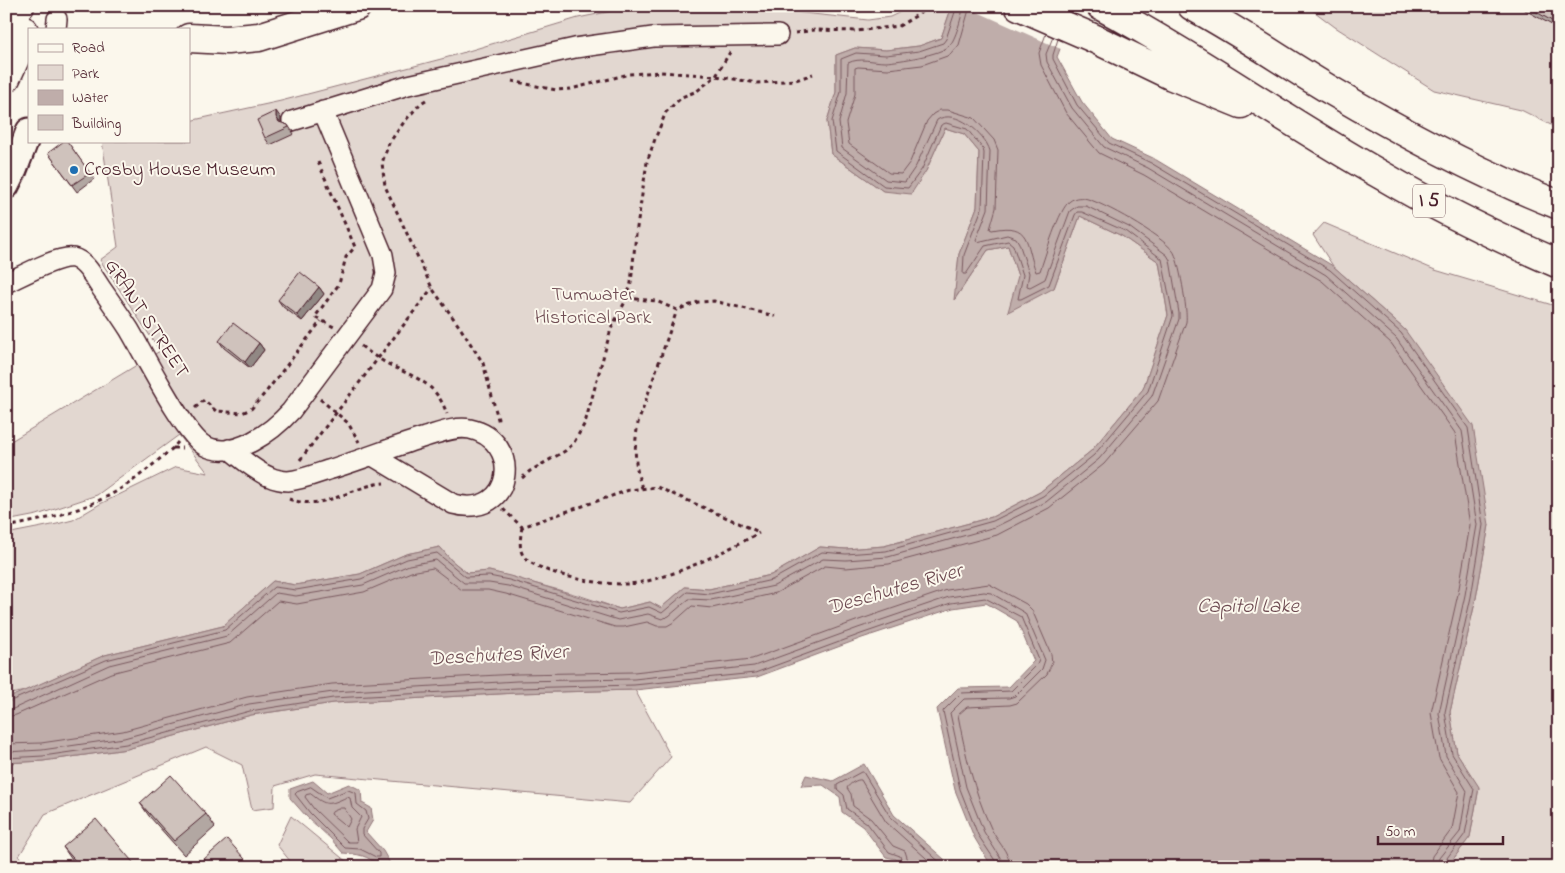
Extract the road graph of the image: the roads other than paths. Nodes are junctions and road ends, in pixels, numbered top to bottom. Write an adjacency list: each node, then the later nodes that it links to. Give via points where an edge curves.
1 (357, 6): 7 (highway, via 259,37 228,40)
2 (1019, 6): 8 (highway, via 1091,37)
3 (1101, 6): 8 (highway)
4 (1206, 8): 14 (highway, I 5, via 1334,92 1430,146 1519,189)
5 (15, 16): 9 (highway, via 19,50)
6 (778, 35): 10 (lane, via 653,37 575,48 408,85)
7 (190, 38)
8 (1177, 64): 15 (highway, I 5, via 1305,129 1383,177 1451,213)
9 (6, 78)
10 (323, 111): 11 (lane); 17 (lane, via 383,255 386,273 382,289 284,420 258,438)
11 (292, 121)
12 (28, 134): 13 (main road)
13 (6, 186)
14 (1559, 204)
15 (1559, 264)
16 (6, 283): 17 (lane, GRANT STREET, via 64,257 77,259 127,326 194,437 205,446)
17 (229, 449): 18 (lane, via 270,478 287,481 312,475)
18 (366, 451): 18 (lane, via 447,431 469,429 498,446 504,460 505,477 491,501 466,507 453,504)

